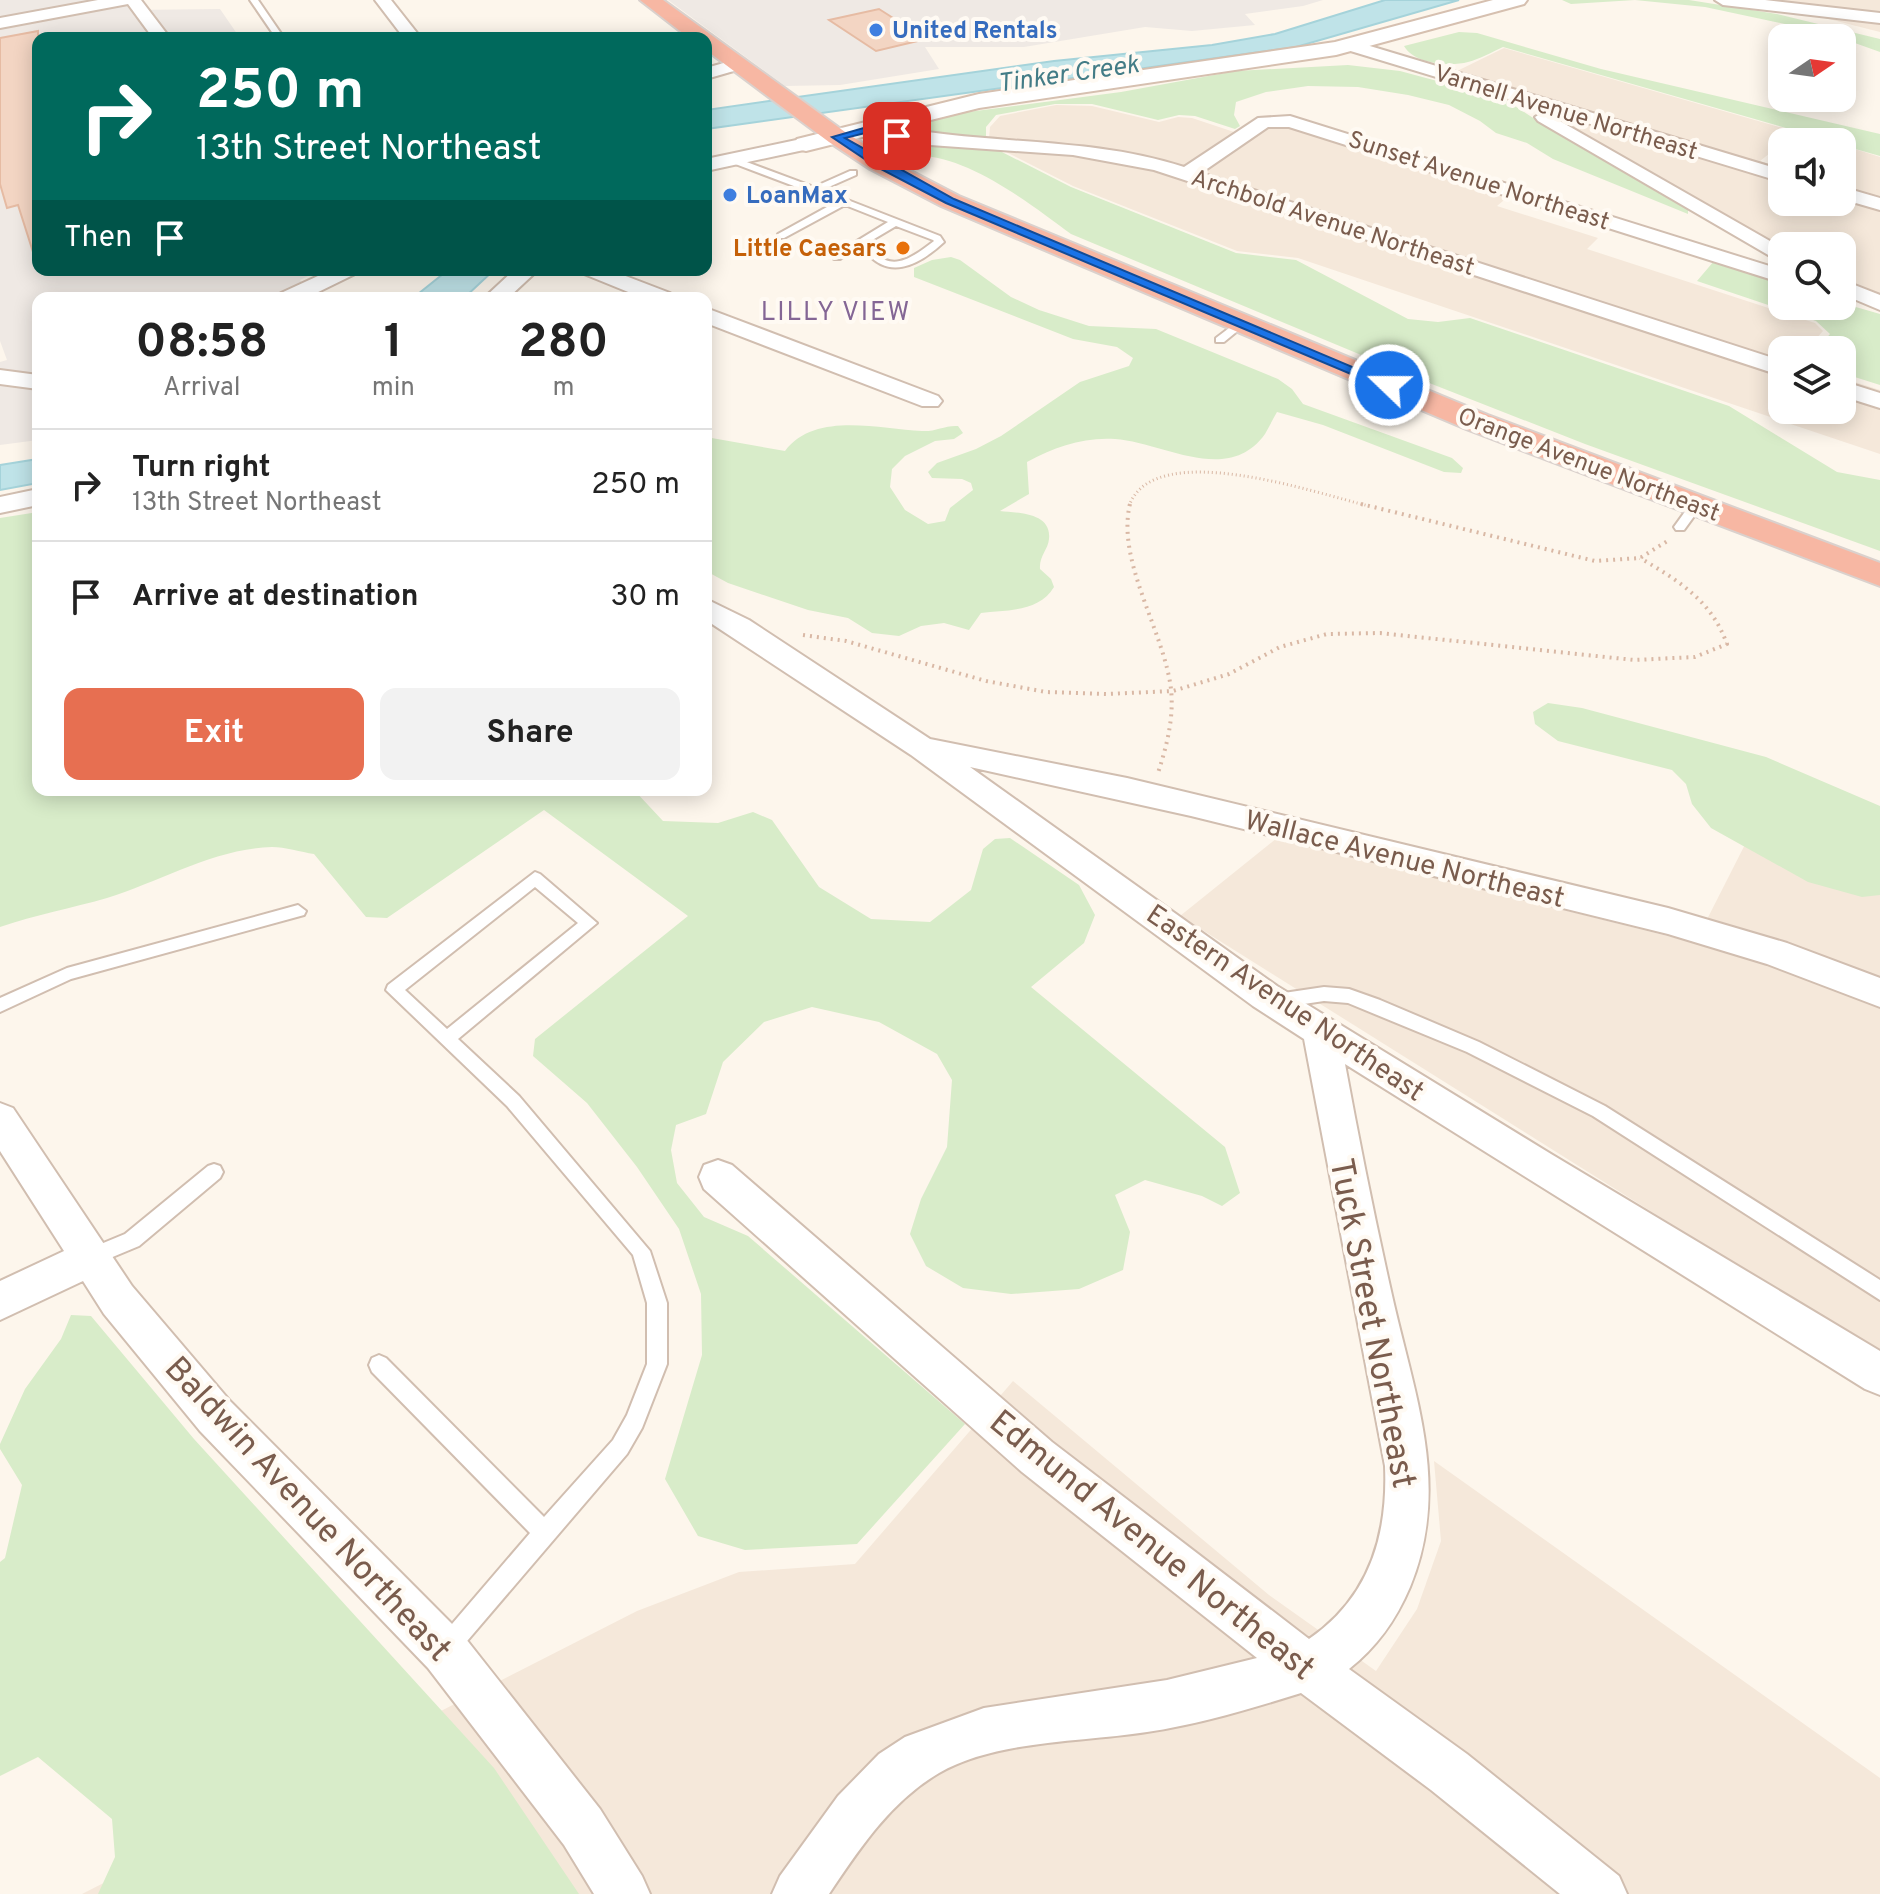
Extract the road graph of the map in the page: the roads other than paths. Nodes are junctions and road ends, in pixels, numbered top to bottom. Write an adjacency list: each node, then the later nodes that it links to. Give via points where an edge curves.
1 (124, 0): 10 (street)
2 (133, 0): 12 (street)
3 (254, 0): 13 (lane)
4 (383, 0): 14 (street)
5 (650, 0): 15 (highway, Orange Avenue Northeast)
6 (1517, 0): 18 (street)
7 (1731, 1): 9 (street); 16 (street)
8 (630, 11): 11 (highway)
9 (1880, 18)
10 (0, 23)
11 (654, 29)
12 (157, 32)
13 (276, 32)
14 (408, 32)
15 (694, 32)
16 (1880, 36)
17 (712, 45): 19 (highway, Orange Avenue Northeast)
18 (1350, 45): 22 (street, Varnell Avenue Northeast); 23 (street, via 979,101)
19 (738, 64): 20 (street); 24 (highway, Orange Avenue Northeast, via 771,88)
20 (712, 71)
21 (712, 75): 24 (highway, Orange Avenue Northeast)
22 (1513, 96): 27 (street, Varnell Avenue Northeast); 37 (street)
23 (874, 128): 24 (street); 29 (street, Archbold Avenue Northeast, via 916,138 1106,153)
24 (803, 129): 25 (street); 28 (highway, Orange Avenue Northeast); 50 (highway, Orange Avenue Northeast)
25 (733, 160): 26 (street); 30 (lane)
26 (712, 164)
27 (1768, 172)
28 (853, 173): 30 (lane); 50 (highway, Orange Avenue Northeast, via 920,210)
29 (1186, 174): 39 (street, Sunset Avenue Northeast, via 1264,122 1290,121); 51 (street, Archbold Avenue Northeast)
30 (813, 191): 32 (lane)
31 (1856, 197): 33 (street)
32 (844, 202): 34 (lane); 35 (lane)
33 (1880, 204)
34 (897, 221): 36 (lane); 36 (lane, via 939,242 907,264 895,265 878,260)
35 (781, 236)
36 (864, 241): 38 (lane)
37 (1768, 249)
38 (837, 257)
39 (1768, 273)
40 (335, 276): 43 (street)
41 (520, 276): 44 (street)
42 (606, 276): 45 (street)
43 (302, 292)
44 (502, 292)
45 (647, 292)
46 (1856, 293): 48 (street)
47 (1856, 299): 48 (street)
48 (1880, 305)
49 (712, 317): 55 (street)
50 (1231, 332): 59 (highway, Orange Avenue Northeast, via 1467,444)
51 (1768, 364)
52 (0, 377): 53 (street)
53 (32, 381)
54 (1856, 393): 56 (street)
55 (930, 401)
56 (1880, 401)
57 (32, 498): 58 (street)
58 (0, 505)
59 (1688, 516): 60 (highway, Orange Avenue Northeast); 61 (highway, Orange Avenue Northeast)
60 (1880, 575)
61 (1880, 604)
62 (712, 611): 63 (street, Eastern Avenue Northeast)
63 (922, 748): 65 (street, Wallace Avenue Northeast, via 1018,764 1694,929 1785,955); 66 (street, Eastern Avenue Northeast)
64 (298, 911): 67 (lane, via 67,974)
65 (1880, 993)
66 (1275, 1002): 68 (street, Eastern Avenue Northeast); 74 (lane, via 1324,994 1349,996 1559,1088)
67 (0, 1005)
68 (1320, 1029): 77 (street, Eastern Avenue Northeast); 80 (street, Tuck Street Northeast, via 1407,1461 1408,1512 1387,1591 1359,1628)
69 (446, 1039): 69 (lane, via 394,990 535,878 589,923); 78 (lane, via 513,1101 641,1251 657,1303 657,1364 635,1421 620,1447)
70 (0, 1119): 73 (street, Baldwin Avenue Northeast)
71 (214, 1172): 73 (lane, via 132,1240)
72 (718, 1177): 80 (street, Edmund Avenue Northeast, via 1037,1457)
73 (90, 1258): 75 (street); 79 (street, Baldwin Avenue Northeast, via 118,1300 215,1416)
74 (1880, 1291)
75 (0, 1301)
76 (379, 1365): 78 (lane)
77 (1880, 1374)
78 (544, 1532): 79 (lane)
79 (445, 1651): 81 (street, Baldwin Avenue Northeast, via 582,1827)
80 (1306, 1667): 82 (street, Tuck Street Northeast, via 1224,1694 1017,1724 949,1744 900,1770 856,1810); 83 (street, Edmund Avenue Northeast)
81 (624, 1894)
82 (798, 1894)
83 (1601, 1894)

